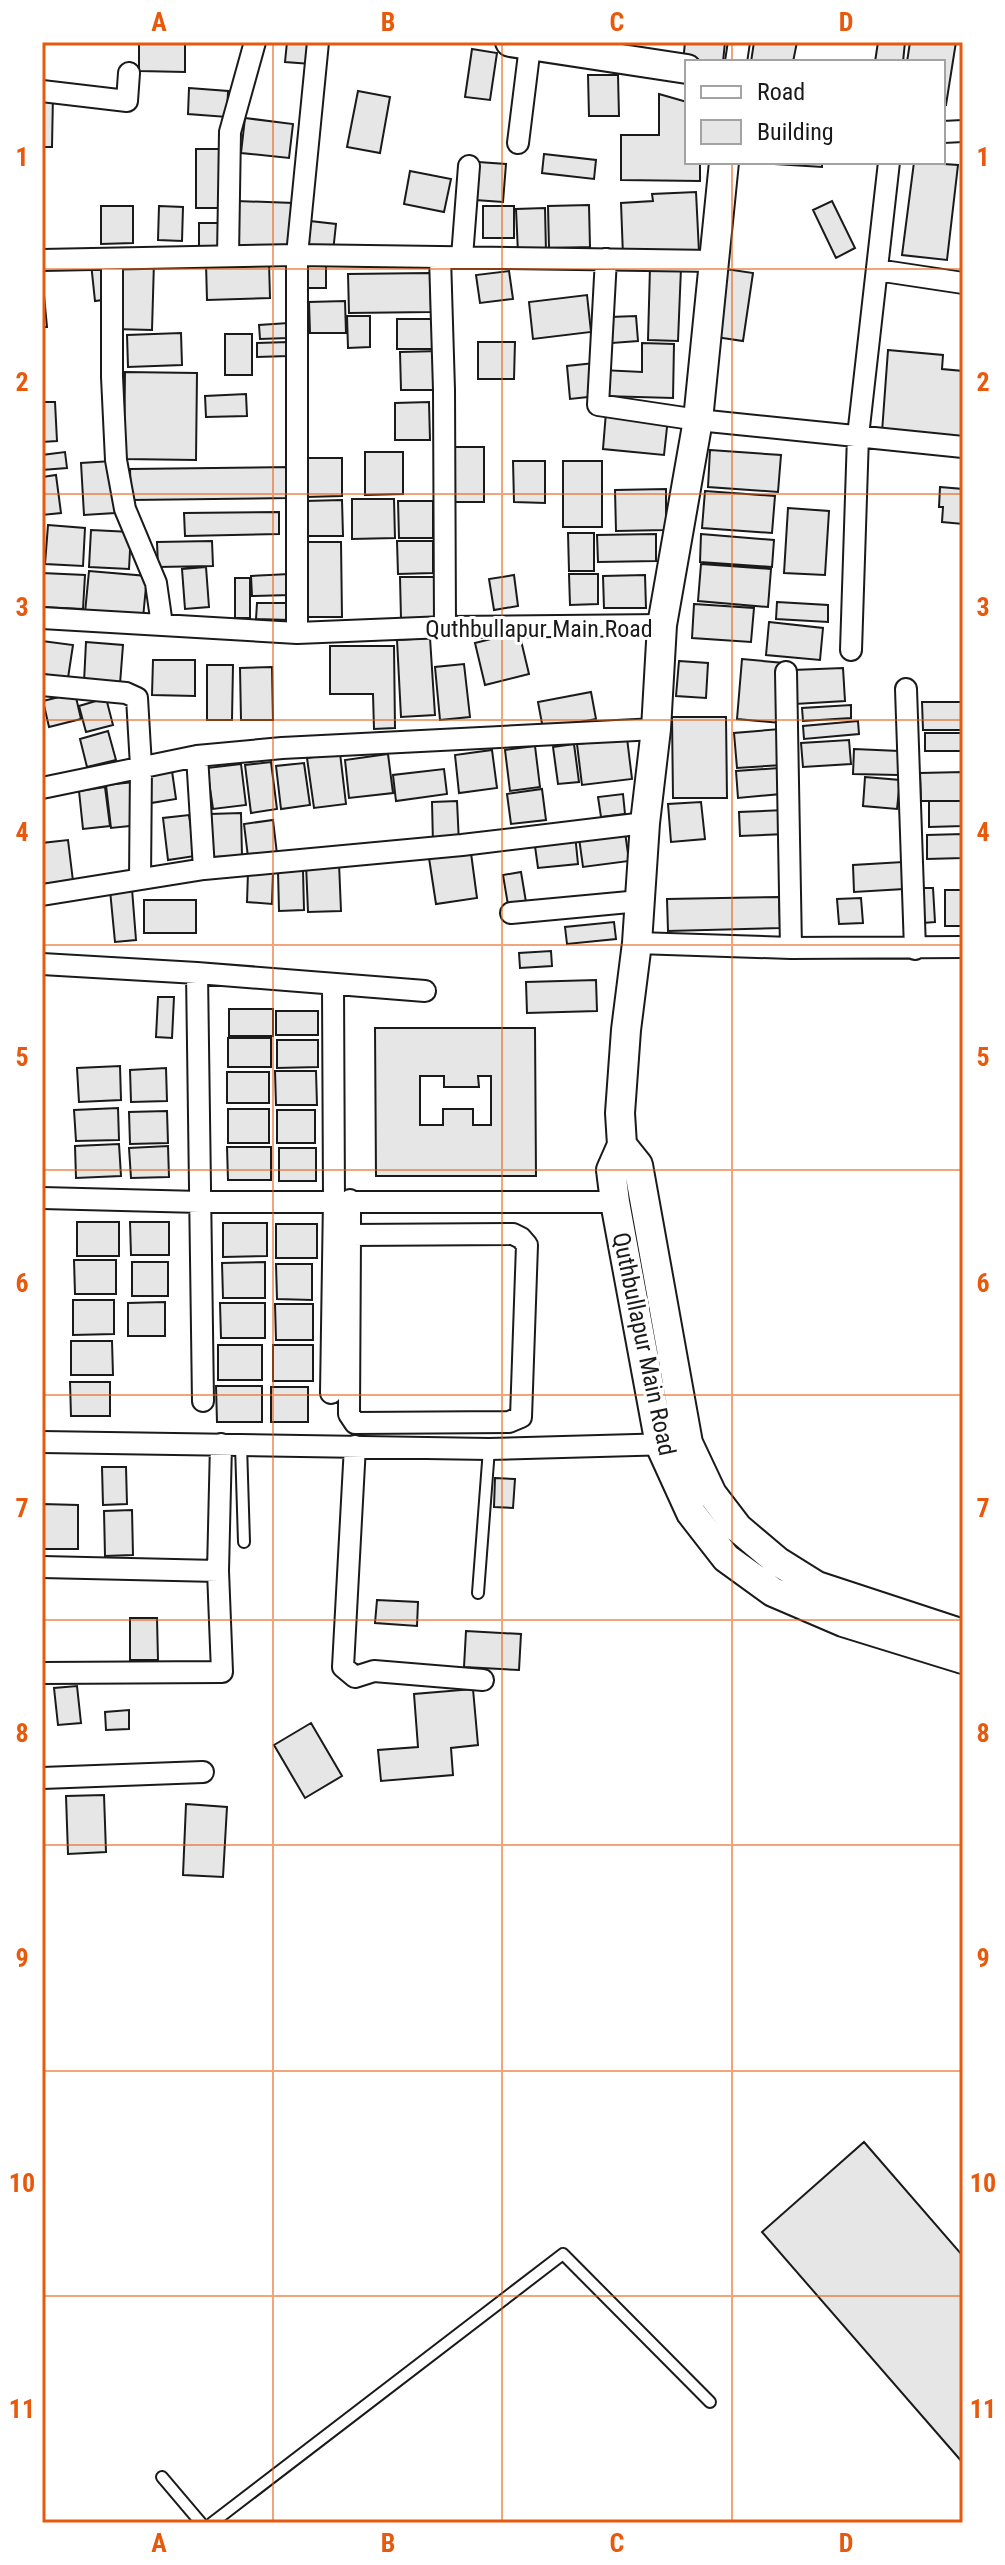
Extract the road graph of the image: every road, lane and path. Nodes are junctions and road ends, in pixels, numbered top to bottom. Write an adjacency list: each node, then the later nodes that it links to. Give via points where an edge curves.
1 (255, 42): 12 (street, via 230,132)
2 (318, 42): 11 (street)
3 (523, 44): 4 (main road); 7 (street)
4 (685, 69)
5 (129, 73): 6 (street, via 127,101)
6 (42, 91)
7 (518, 143)
8 (724, 164): 18 (main road)
9 (889, 164): 19 (street)
10 (469, 166): 14 (street)
11 (297, 255): 12 (street); 13 (street); 28 (street)
12 (228, 256): 15 (street)
13 (440, 257): 14 (street); 27 (street)
14 (462, 257): 16 (street)
15 (112, 259): 17 (street); 25 (street, via 116,460 125,509 156,583)
16 (606, 259): 18 (street); 21 (street, via 598,405)
17 (42, 260)
18 (714, 261): 21 (main road)
19 (877, 270): 20 (street); 22 (street)
20 (963, 283)
21 (698, 420): 22 (street); 26 (main road)
22 (858, 436): 23 (street); 29 (street)
23 (963, 447)
24 (42, 618): 25 (street, Quthbullapur Main Road)
25 (162, 625): 28 (street, Quthbullapur Main Road)
26 (662, 625): 27 (street, Quthbullapur Main Road); 33 (main road, Quthbullapur Main Road)
27 (445, 627): 28 (street, Quthbullapur Main Road)
28 (297, 633)
29 (851, 650)
30 (786, 672): 45 (street)
31 (42, 685): 35 (street, via 137,698)
32 (906, 689): 46 (street)
33 (656, 729): 34 (street); 37 (main road, Quthbullapur Main Road)
34 (197, 756): 35 (street); 38 (street)
35 (141, 766): 36 (street); 39 (street)
36 (42, 788)
37 (645, 823): 38 (street); 41 (main road, Quthbullapur Main Road)
38 (204, 869): 39 (street)
39 (140, 879): 40 (street)
40 (42, 895)
41 (640, 901): 42 (street); 43 (main road, Quthbullapur Main Road)
42 (511, 913)
43 (637, 943): 45 (street); 51 (main road, Quthbullapur Main Road, via 626,1030)
44 (963, 947): 46 (street)
45 (791, 948): 46 (street)
46 (915, 949)
47 (42, 964): 48 (street)
48 (197, 973): 49 (street); 54 (street)
49 (333, 985): 50 (street); 53 (street)
50 (425, 991)
51 (622, 1145): 55 (main road, Quthbullapur Main Road, via 611,1170); 61 (main road, Quthbullapur Main Road, via 638,1165)
52 (42, 1198): 54 (street)
53 (342, 1200): 54 (street); 55 (street); 56 (street); 57 (street)
54 (200, 1202): 58 (street)
55 (615, 1202): 61 (main road, Quthbullapur Main Road)
56 (350, 1235): 56 (street, via 349,1414 355,1423 509,1422 521,1417 527,1245 521,1238)
57 (331, 1393)
58 (203, 1401)
59 (42, 1442): 60 (street)
60 (231, 1444): 62 (street); 64 (lane); 66 (street)
61 (674, 1444): 63 (street); 68 (main road, Quthbullapur Main Road, via 738,1528 777,1561 817,1586); 69 (main road, Quthbullapur Main Road, via 691,1513 726,1558 773,1592 843,1622)
62 (355, 1446): 63 (street); 71 (street, via 343,1667 355,1677 374,1671)
63 (489, 1449): 67 (lane)
64 (244, 1542)
65 (42, 1567): 66 (street)
66 (218, 1571): 70 (street, via 222,1672)
67 (478, 1593)
68 (963, 1634)
69 (963, 1659)
70 (42, 1673)
71 (483, 1680)
72 (203, 1772): 73 (street)
73 (42, 1778)
74 (710, 2402): 77 (lane, via 563,2254)
75 (162, 2477): 76 (lane)
76 (201, 2523)
77 (212, 2523)

